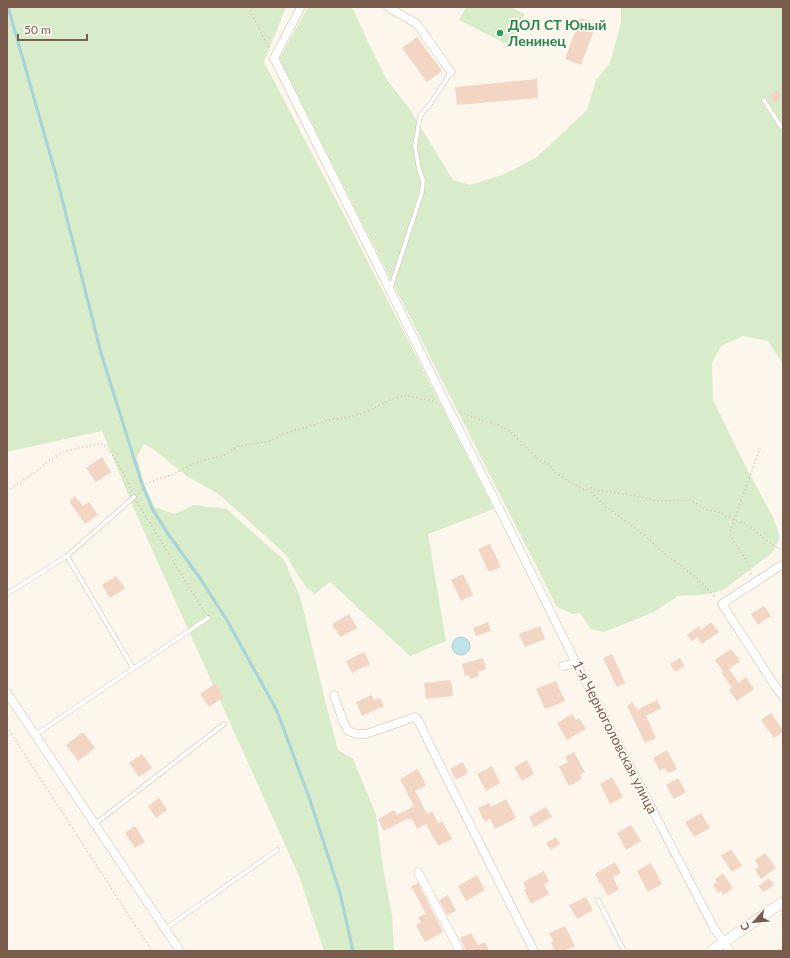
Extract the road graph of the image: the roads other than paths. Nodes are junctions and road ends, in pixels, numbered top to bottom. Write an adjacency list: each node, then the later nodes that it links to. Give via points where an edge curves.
1 (301, 7): 6 (street, 1-я Черноголовская улица, via 274,58)
2 (388, 7): 3 (street, via 417,24)
3 (451, 72): 6 (lane, via 420,116 415,147 423,181 422,192)
4 (764, 100): 5 (lane)
5 (783, 129)
6 (390, 290): 12 (street, 1-я Черноголовская улица)
7 (134, 497): 8 (lane)
8 (67, 556): 10 (lane); 14 (lane)
9 (783, 564): 17 (street, via 722,604)
10 (7, 594)
11 (208, 618): 14 (lane)
12 (576, 663): 13 (street); 26 (street, 1-я Черноголовская улица, via 714,928)
13 (563, 666)
14 (133, 668): 19 (lane)
15 (7, 693): 19 (street)
16 (334, 695): 29 (street, via 348,731 357,734 366,734 415,717 418,720)
17 (783, 696)
18 (224, 724): 20 (lane)
19 (35, 735): 20 (street)
20 (94, 824): 25 (street)
21 (277, 850): 25 (lane)
22 (418, 872): 28 (street)
23 (598, 900): 30 (lane)
24 (783, 902): 26 (street)
25 (165, 929): 27 (street)
26 (724, 942): 31 (street); 32 (street, 1-я Черноголовская улица)
27 (180, 951)
28 (460, 951)
29 (534, 951)
30 (624, 951)
31 (711, 951)
32 (730, 951)

